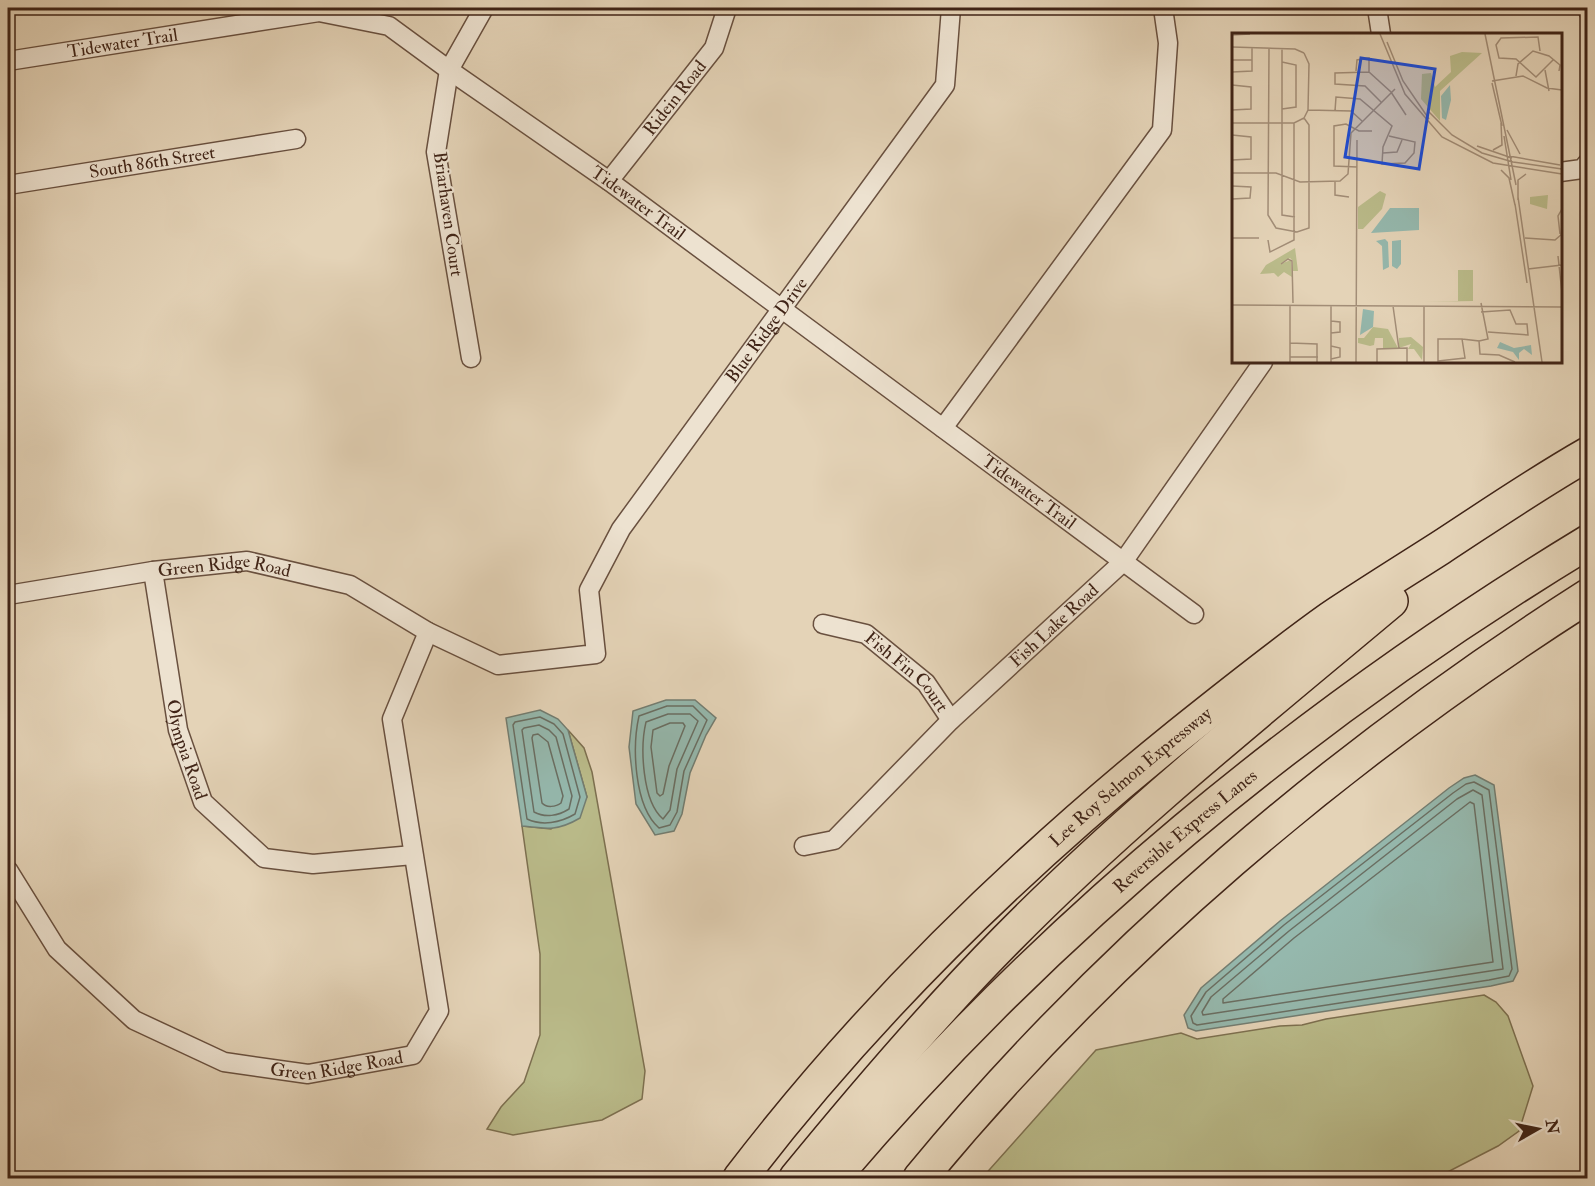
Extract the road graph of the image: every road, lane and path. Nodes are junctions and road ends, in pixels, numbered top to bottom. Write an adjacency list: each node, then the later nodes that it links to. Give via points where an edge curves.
1 (484, 8): 8 (street)
2 (727, 8): 12 (street, Ridein Road, via 714,48)
3 (951, 8): 14 (street, Blue Ridge Drive, via 945,85)
4 (1163, 8): 17 (street, via 1168,43 1162,130)
5 (1377, 8): 6 (street)
6 (1381, 33)
7 (8, 61): 8 (street, Tidewater Trail, via 319,12 389,26)
8 (449, 70): 12 (street, Tidewater Trail); 15 (street, Briarhaven Court, via 436,153)
9 (296, 139): 13 (street, South 86th Street)
10 (1587, 162): 11 (street, via 1582,169)
11 (1562, 172)
12 (609, 181): 14 (street, Tidewater Trail)
13 (8, 185)
14 (783, 309): 17 (street, Tidewater Trail); 28 (street, Blue Ridge Drive, via 621,529 589,590)
15 (471, 358)
16 (1262, 363): 21 (street, Fish Lake Road)
17 (943, 428): 21 (street, Tidewater Trail)
18 (1587, 454): 19 (highway, Lee Roy Selmon Expressway)
19 (1498, 511): 33 (highway, Lee Roy Selmon Expressway, via 1330,619 1102,799 926,965 863,1031); 34 (highway, via 1076,872 939,1010)
20 (1587, 542): 35 (highway, Reversible Express Lanes, via 1385,674 1186,828 1070,931 982,1017)
21 (1123, 562): 25 (street, Tidewater Trail); 29 (street, Fish Lake Road)
22 (153, 571): 23 (street, Green Ridge Road); 27 (street, Green Ridge Road, via 247,561 350,585); 31 (street, Olympia Road, via 178,730 203,802 264,858 314,864)
23 (8, 595)
24 (1587, 596): 36 (highway, via 1493,657 1381,739 1209,881 1051,1033)
25 (1194, 614)
26 (823, 624): 29 (street, Fish Fin Court, via 866,634 926,683)
27 (428, 632): 28 (street, Green Ridge Road, via 498,665); 31 (street, Green Ridge Road, via 392,719)
28 (596, 654)
29 (951, 720): 30 (street, Fish Lake Road, via 834,840)
30 (804, 846)
31 (413, 855): 32 (street, Green Ridge Road, via 439,1011 413,1055 308,1074 224,1062 134,1020 57,949)
32 (8, 870)
33 (740, 1179)
34 (796, 1179)
35 (834, 1179)
36 (920, 1179)

